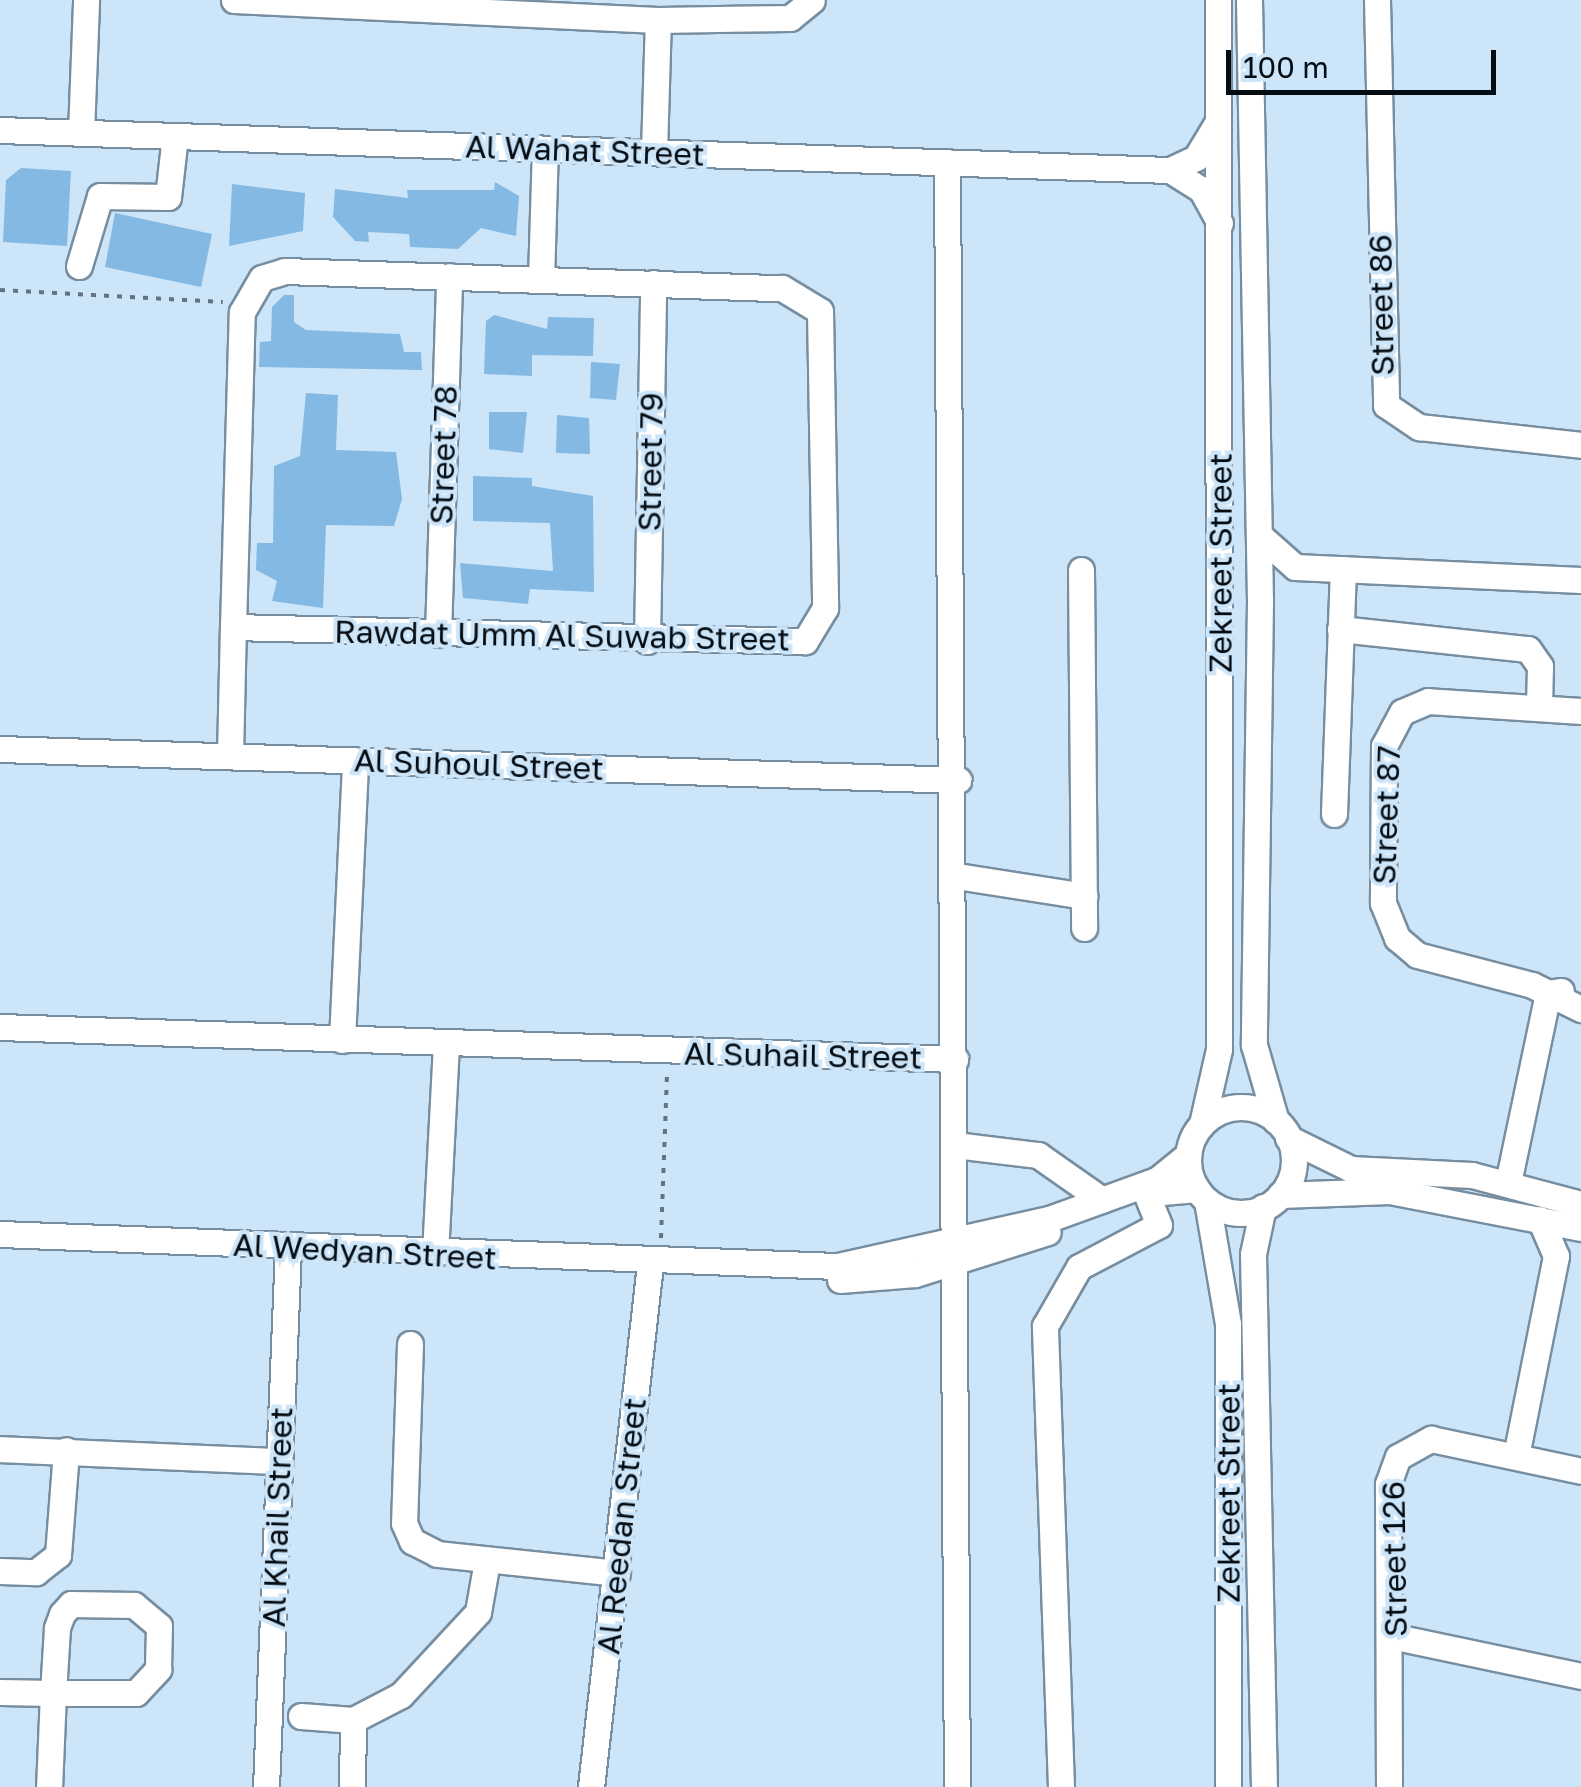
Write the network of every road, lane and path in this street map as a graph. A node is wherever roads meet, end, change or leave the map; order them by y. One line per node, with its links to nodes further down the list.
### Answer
1 (86, 0): 10 (street)
2 (234, 0): 7 (street)
3 (812, 0): 7 (street)
4 (1218, 0): 8 (street, Zekreet Street)
5 (1377, 0): 23 (street, Street 86)
6 (1254, 5): 24 (street, Zekreet Street)
7 (649, 13): 13 (street)
8 (1218, 120): 15 (street); 16 (street, Zekreet Street)
9 (0, 130): 10 (street, Al Wahat Street)
10 (81, 132): 11 (street, Al Wahat Street)
11 (175, 136): 12 (street, Al Wahat Street); 17 (street)
12 (545, 148): 13 (street, Al Wahat Street); 19 (street)
13 (654, 152): 14 (street, Al Wahat Street)
14 (948, 162): 15 (street, Al Wahat Street); 39 (street)
15 (1170, 170): 16 (street)
16 (1220, 223): 52 (street, Zekreet Street)
17 (78, 266)
18 (449, 276): 19 (street, Rawdat Umm Al Suwab Street); 22 (street, Rawdat Umm Al Suwab Street); 32 (street, Street 78)
19 (541, 280): 20 (street, Rawdat Umm Al Suwab Street)
20 (653, 283): 33 (street, Street 79); 33 (street, Rawdat Umm Al Suwab Street)
21 (0, 290): 22 (path)
22 (243, 304): 30 (street)
23 (1581, 445)
24 (1259, 536): 25 (street); 29 (street, Zekreet Street)
25 (1295, 567): 26 (street); 29 (street)
26 (1343, 569): 28 (street); 31 (street)
27 (1081, 570): 42 (street)
28 (1581, 580)
29 (1260, 601): 53 (street, Zekreet Street)
30 (234, 627): 32 (street, Rawdat Umm Al Suwab Street); 37 (street)
31 (1340, 628): 34 (street); 40 (street)
32 (438, 634): 33 (street, Rawdat Umm Al Suwab Street)
33 (648, 640)
34 (1539, 708): 35 (street, Street 87); 44 (street, Street 87)
35 (1581, 711)
36 (0, 748): 37 (street, Al Suhoul Street)
37 (230, 756): 38 (street, Al Suhoul Street)
38 (355, 760): 39 (street, Al Suhoul Street); 48 (street)
39 (958, 780): 41 (street)
40 (1334, 814)
41 (957, 876): 42 (street); 51 (street)
42 (1084, 896): 43 (street)
43 (1084, 928)
44 (1548, 992): 45 (street, Street 87); 46 (street, Street 87); 57 (street)
45 (1581, 993)
46 (1581, 1009)
47 (0, 1027): 48 (street, Al Suhail Street)
48 (342, 1040): 49 (street, Al Suhail Street)
49 (446, 1044): 50 (street, Al Suhail Street); 68 (street)
50 (668, 1052): 51 (street, Al Suhail Street); 70 (path)
51 (955, 1059): 54 (street, Al Suhail Street)
52 (1202, 1124): 53 (street); 55 (street)
53 (1282, 1130): 56 (street); 61 (street)
54 (955, 1145): 60 (street); 67 (street, Al Suhail Street)
55 (1188, 1155): 59 (street); 60 (street, Al Wedyan Street)
56 (1390, 1183): 57 (street); 61 (street); 63 (street)
57 (1508, 1184): 62 (street)
58 (1147, 1195): 59 (street, Al Wedyan Street); 67 (street, Al Wedyan Street); 91 (street)
59 (1202, 1195): 61 (street); 92 (street, Zekreet Street)
60 (1102, 1200): 67 (street, Al Wedyan Street)
61 (1272, 1201): 93 (street, Zekreet Street)
62 (1581, 1204)
63 (1540, 1219): 64 (street); 69 (street)
64 (1581, 1229): 69 (street)
65 (0, 1234): 66 (street, Al Wedyan Street)
66 (288, 1248): 68 (street, Al Wedyan Street); 75 (street, Al Khail Street)
67 (954, 1252): 70 (street, Al Wedyan Street); 90 (street, Al Suhail Street)
68 (435, 1254): 70 (street, Al Wedyan Street)
69 (1556, 1256): 74 (street)
70 (655, 1264): 79 (street, Al Reedan Street)
71 (410, 1344): 77 (street)
72 (0, 1449): 73 (street)
73 (66, 1450): 75 (street); 78 (street)
74 (1516, 1456): 76 (street, Street 126); 80 (street, Street 126)
75 (280, 1460): 87 (street, Al Khail Street)
76 (1581, 1471)
77 (487, 1561): 79 (street); 85 (street)
78 (0, 1570)
79 (617, 1573): 89 (street, Al Reedan Street)
80 (1396, 1637): 81 (street); 94 (street, Street 126)
81 (1581, 1676)
82 (0, 1692): 83 (street)
83 (53, 1694): 83 (street); 86 (street)
84 (301, 1716): 85 (street)
85 (353, 1720): 88 (street)
86 (49, 1787)
87 (266, 1787)
88 (352, 1787)
89 (591, 1787)
90 (957, 1787)
91 (1062, 1787)
92 (1228, 1787)
93 (1264, 1787)
94 (1390, 1787)

